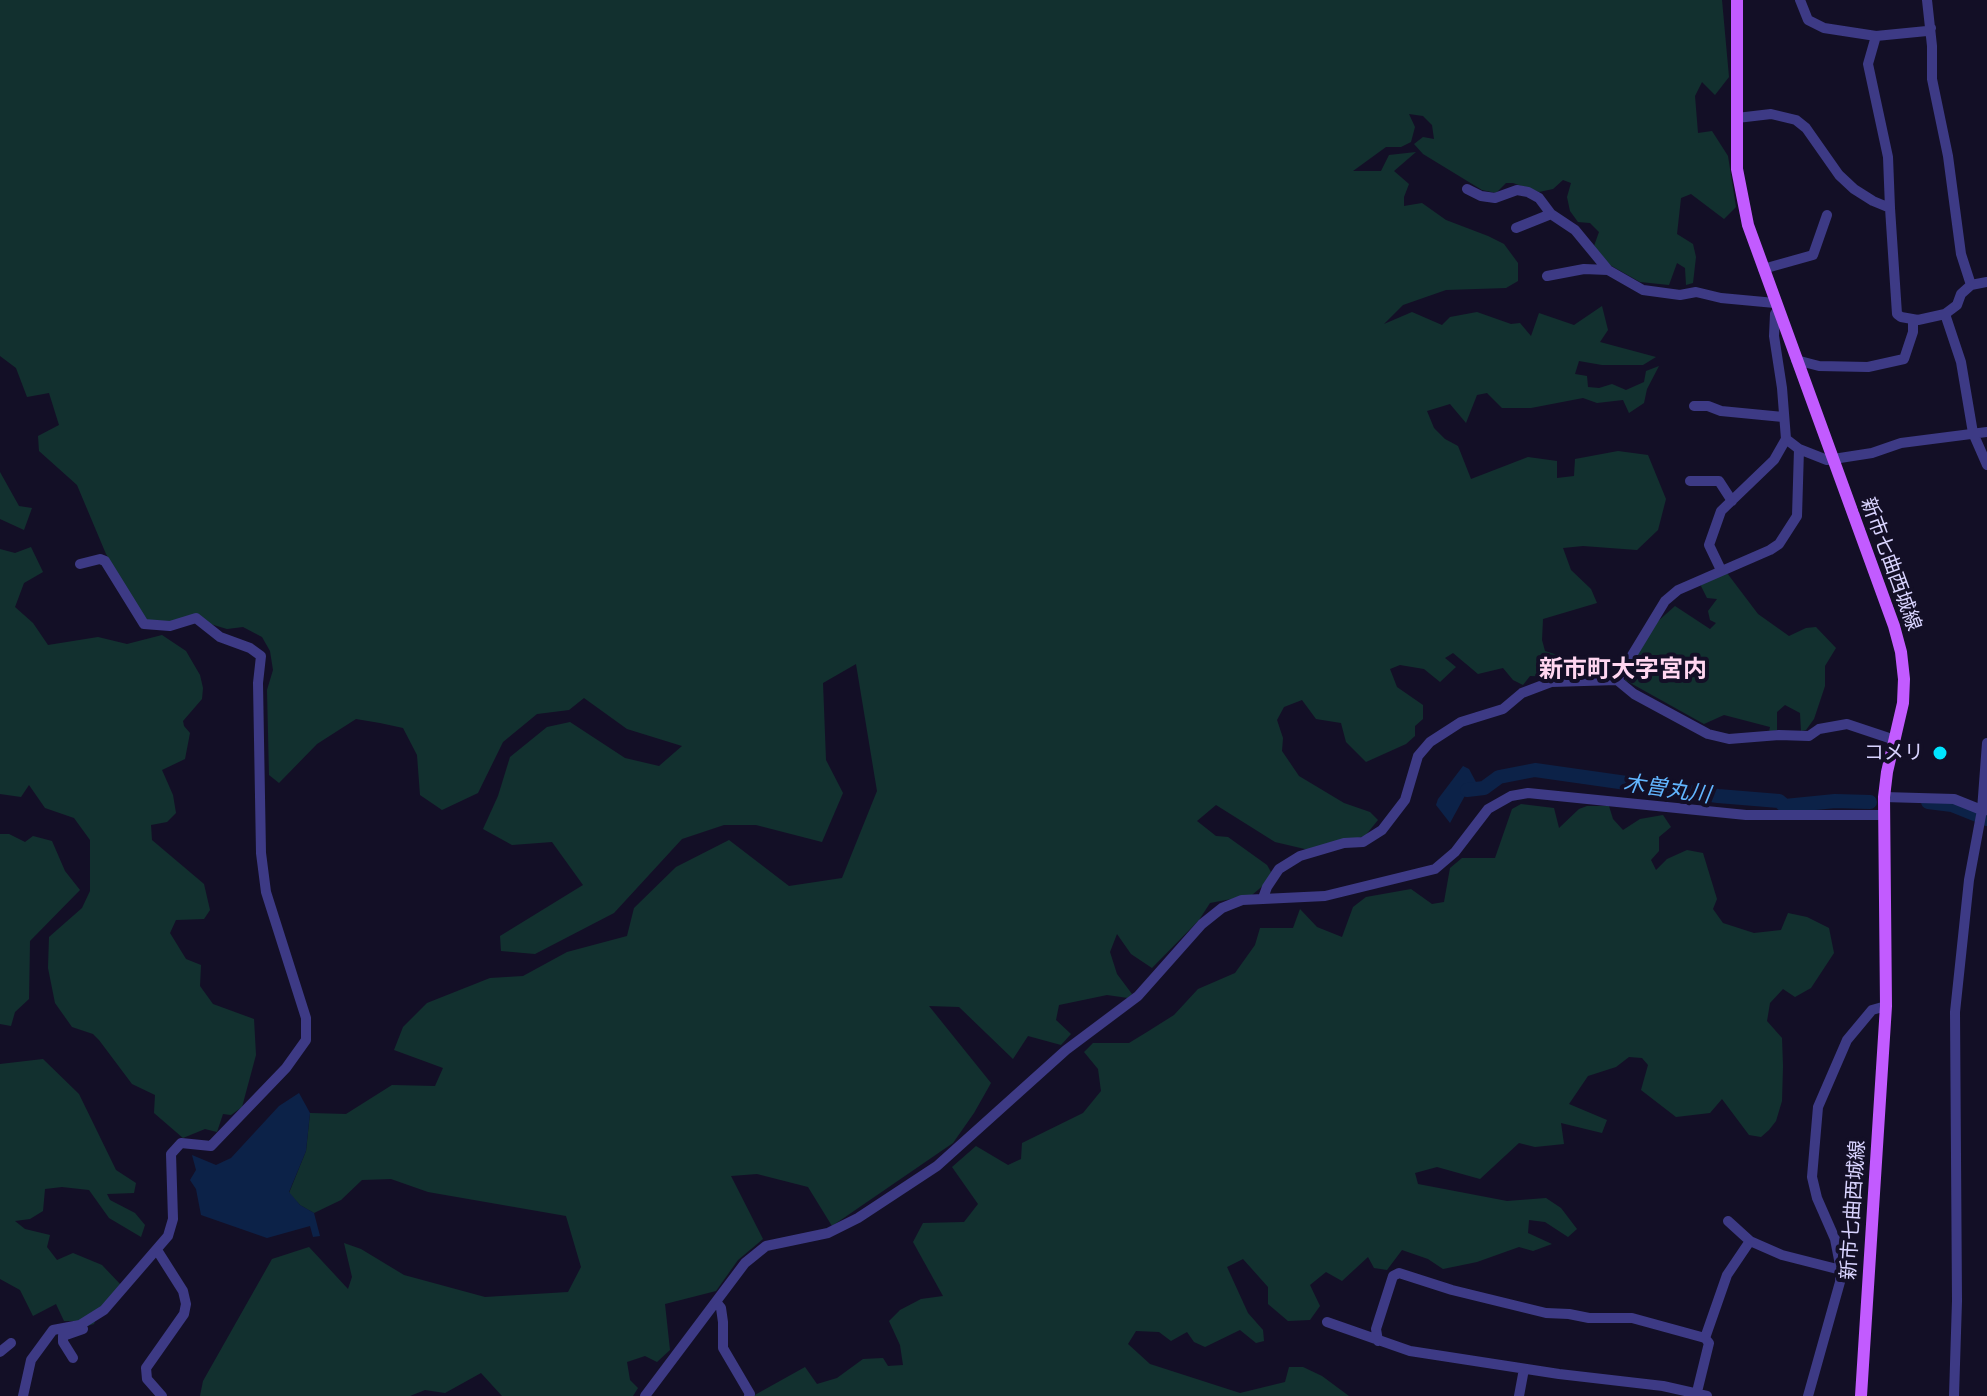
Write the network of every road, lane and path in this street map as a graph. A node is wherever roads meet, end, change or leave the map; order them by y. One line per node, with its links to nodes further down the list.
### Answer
1 (1737, 0): 6 (main road, 新市七曲西城線)
2 (1800, 0): 5 (street)
3 (1927, 0): 4 (street)
4 (1931, 28): 5 (street); 16 (street)
5 (1876, 36): 8 (street)
6 (1737, 118): 8 (street); 12 (main road, 新市七曲西城線)
7 (1467, 189): 9 (street)
8 (1890, 208): 19 (street)
9 (1551, 214): 11 (street); 13 (street)
10 (1827, 215): 12 (street)
11 (1516, 228)
12 (1763, 269): 17 (main road, 新市七曲西城線)
13 (1608, 270): 14 (street); 17 (street)
14 (1547, 276)
15 (1987, 282): 16 (street)
16 (1971, 285): 18 (street)
17 (1776, 306): 20 (main road, 新市七曲西城線); 22 (street)
18 (1945, 314): 19 (street); 24 (street)
19 (1913, 320): 20 (street)
20 (1796, 360): 27 (main road, 新市七曲西城線)
21 (1694, 406): 22 (street)
22 (1783, 417): 25 (street)
23 (1987, 432): 24 (street)
24 (1973, 433): 27 (street); 28 (street)
25 (1786, 439): 26 (street); 30 (street)
26 (1799, 449): 27 (street); 32 (street)
27 (1831, 458): 34 (main road, 新市七曲西城線)
28 (1987, 465)
29 (1690, 481): 30 (street)
30 (1732, 501): 32 (street)
31 (80, 564): 43 (street)
32 (1721, 570): 33 (street)
33 (1617, 680): 34 (street); 39 (street)
34 (1895, 740): 36 (main road, 新市七曲西城線)
35 (1987, 743): 37 (street)
36 (1884, 797): 37 (street); 38 (main road, 新市七曲西城線)
37 (1982, 813): 62 (street)
38 (1884, 815): 39 (street); 40 (main road, 新市七曲西城線)
39 (1263, 898): 45 (street)
40 (1886, 1006): 44 (street); 61 (main road, 新市七曲西城線)
41 (1728, 1221): 42 (street)
42 (1750, 1241): 44 (street); 48 (street)
43 (157, 1250): 46 (street); 56 (street)
44 (1841, 1270): 60 (street)
45 (716, 1302): 57 (street); 58 (street)
46 (104, 1310): 52 (street); 55 (street)
47 (1327, 1322): 49 (street)
48 (1705, 1338): 49 (street); 54 (street)
49 (1378, 1341): 53 (street)
50 (11, 1343): 51 (street)
51 (0, 1352)
52 (73, 1358)
53 (1524, 1369): 54 (street); 59 (street)
54 (1701, 1395)
55 (23, 1396)
56 (162, 1396)
57 (645, 1396)
58 (749, 1396)
59 (1519, 1396)
60 (1808, 1396)
61 (1861, 1396)
62 (1954, 1396)

